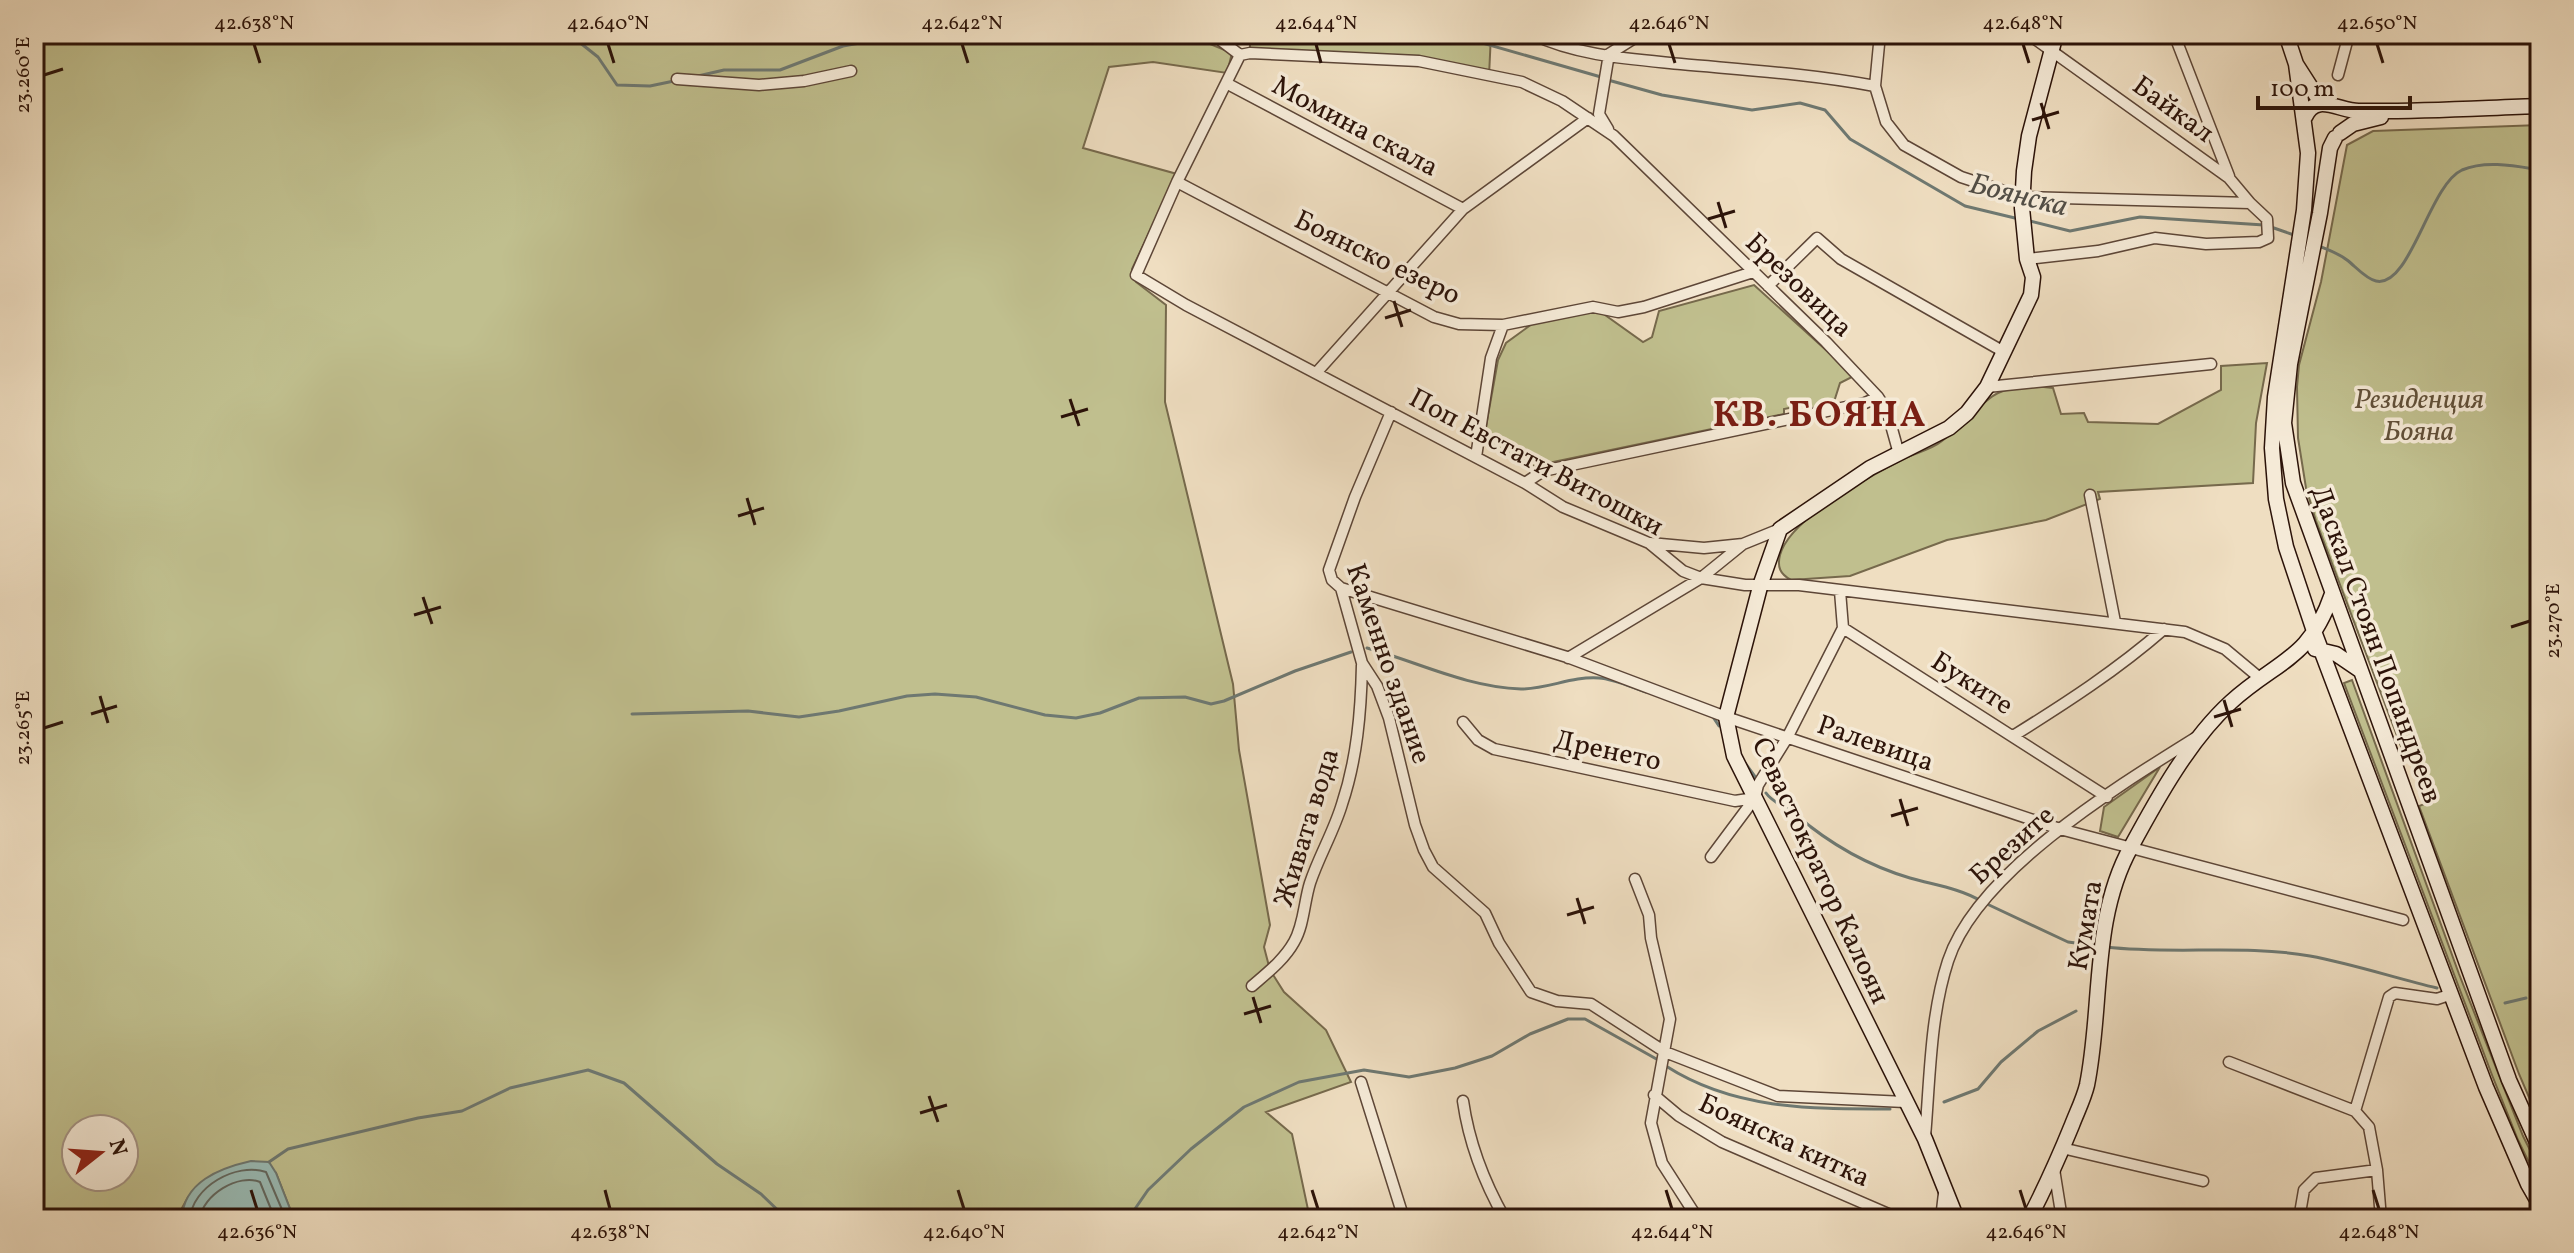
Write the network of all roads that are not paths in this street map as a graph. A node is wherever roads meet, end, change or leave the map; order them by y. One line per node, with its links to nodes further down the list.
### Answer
1 (1205, 34): 12 (street)
2 (1532, 34): 11 (street)
3 (1641, 34): 11 (street)
4 (1880, 34): 18 (street)
5 (2028, 34): 10 (street, Байкал)
6 (2056, 34): 10 (main road)
7 (2174, 34): 27 (street)
8 (2286, 34): 13 (main road)
9 (2349, 34): 15 (street)
10 (2051, 50): 27 (street, Байкал); 29 (main road)
11 (1609, 54): 18 (street); 26 (street)
12 (1240, 55): 17 (street); 23 (street, Брезовица)
13 (2296, 64): 19 (main road); 22 (main road)
14 (851, 71): 16 (street)
15 (2338, 75)
16 (677, 79)
17 (1226, 83): 28 (street); 31 (street, Момина скала)
18 (1875, 86): 29 (street)
19 (2328, 105): 21 (main road); 22 (main road); 25 (main road)
20 (2540, 106): 21 (main road)
21 (2405, 112): 25 (main road)
22 (2305, 117): 24 (main road)
23 (1588, 118): 26 (street, Брезовица); 31 (street)
24 (2307, 133): 25 (main road); 34 (main road, Даскал Стоян Попандреев)
25 (2338, 135): 34 (main road, Даскал Стоян Попандреев)
26 (1614, 136): 33 (street, Брезовица)
27 (2229, 178): 30 (street, Байкал)
28 (1177, 182): 36 (street, Боянско езеро); 40 (street, Поп Евстати Витошки)
29 (2022, 203): 30 (street); 32 (main road)
30 (2250, 203): 32 (street, Байкал)
31 (1463, 209): 36 (street)
32 (2026, 252): 38 (main road)
33 (1753, 272): 35 (street, Брезовица); 37 (street, Боянско езеро)
34 (2300, 278): 55 (main road, Даскал Стоян Попандреев); 59 (main road, Даскал Стоян Попандреев)
35 (1768, 286): 38 (street); 42 (street, Брезовица)
36 (1390, 292): 37 (street, Боянско езеро); 40 (street)
37 (1503, 325): 45 (street)
38 (2004, 352): 41 (main road)
39 (2211, 364): 41 (street)
40 (1317, 372): 43 (street, Поп Евстати Витошки)
41 (1987, 387): 44 (main road)
42 (1878, 397): 44 (street, Брезовица); 46 (street)
43 (1391, 412): 45 (street, Поп Евстати Витошки); 53 (street, Каменно здание)
44 (1899, 454): 48 (main road)
45 (1476, 457): 46 (street, Поп Евстати Витошки)
46 (1525, 483): 49 (street, Поп Евстати Витошки)
47 (2090, 495): 56 (street)
48 (1780, 529): 50 (street); 52 (main road, Севастократор Калоян)
49 (1649, 543): 50 (street); 51 (street, Поп Евстати Витошки)
50 (1743, 544): 51 (street)
51 (1701, 578): 52 (street, Поп Евстати Витошки); 62 (street)
52 (1761, 583): 54 (street, Поп Евстати Витошки); 66 (main road, Севастократор Калоян)
53 (1341, 588): 62 (street, Ралевица); 63 (street, Каменно здание)
54 (1840, 591): 56 (street, Поп Евстати Витошки); 57 (street)
55 (2332, 594): 59 (main road, Кумата); 64 (main road, Даскал Стоян Попандреев)
56 (2115, 622): 58 (street, Поп Евстати Витошки)
57 (1843, 628): 68 (street, Буките); 70 (street)
58 (2164, 629): 65 (street, Поп Евстати Витошки); 68 (street)
59 (2315, 634): 60 (main road, Даскал Стоян Попандреев); 61 (main road, Кумата)
60 (2321, 649): 61 (main road); 64 (main road); 79 (main road, Даскал Стоян Попандреев)
61 (2302, 650): 65 (main road, Кумата)
62 (1568, 658): 66 (street, Ралевица)
63 (1362, 663): 78 (street, Живата вода); 80 (street, Каменно здание)
64 (2361, 671): 89 (main road, Даскал Стоян Попандреев)
65 (2261, 679): 69 (main road, Кумата)
66 (1726, 717): 70 (street, Ралевица); 72 (main road, Севастократор Калоян)
67 (1463, 722): 72 (street, Дренето)
68 (2013, 736): 71 (street, Буките)
69 (2199, 736): 71 (street, Брезите); 74 (main road, Кумата)
70 (1787, 738): 72 (street); 73 (street, Ралевица)
71 (2107, 797): 73 (street, Брезите)
72 (1755, 798): 75 (street); 85 (main road, Севастократор Калоян)
73 (2060, 829): 74 (street, Ралевица); 87 (street, Брезите)
74 (2130, 847): 77 (street, Ралевица); 88 (main road, Кумата)
75 (1711, 857)
76 (1635, 879): 80 (street)
77 (2403, 920)
78 (1252, 986)
79 (2452, 994): 86 (street); 94 (main road, Даскал Стоян Попандреев)
80 (1665, 1052): 83 (street); 85 (street)
81 (2229, 1062): 86 (street)
82 (1361, 1082): 95 (street)
83 (1654, 1095): 97 (street); 98 (street, Боянска китка)
84 (1463, 1101): 96 (street)
85 (1905, 1102): 87 (main road, Севастократор Калоян)
86 (2355, 1111): 91 (street)
87 (1925, 1139): 92 (main road, Севастократор Калоян)
88 (2062, 1148): 90 (main road, Кумата); 93 (street)
89 (2540, 1149)
90 (2054, 1169): 101 (main road, Кумата); 102 (street)
91 (2374, 1170): 103 (street); 104 (street)
92 (1944, 1181): 99 (street); 100 (main road, Севастократор Калоян)
93 (2203, 1181)
94 (2540, 1205)
95 (1404, 1219)
96 (1505, 1219)
97 (1698, 1219)
98 (1900, 1219)
99 (1941, 1219)
100 (1957, 1219)
101 (2029, 1219)
102 (2062, 1219)
103 (2299, 1219)
104 (2381, 1219)

